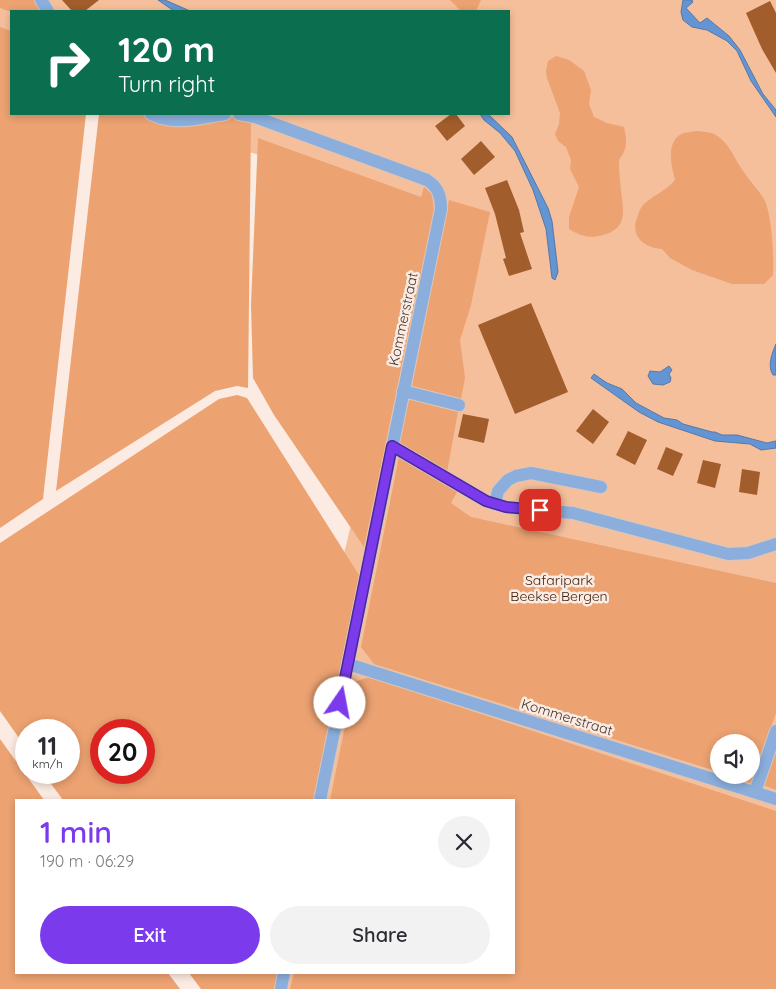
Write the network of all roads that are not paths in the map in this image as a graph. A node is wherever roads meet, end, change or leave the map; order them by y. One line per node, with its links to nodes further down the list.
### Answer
1 (154, 115): 2 (lane)
2 (218, 115)
3 (244, 115): 4 (lane, Kommerstraat)
4 (403, 391): 5 (lane); 6 (lane, Kommerstraat)
5 (459, 405)
6 (392, 446): 8 (lane); 10 (lane, Kommerstraat)
7 (601, 487): 8 (lane)
8 (495, 504): 9 (lane)
9 (776, 544)
10 (348, 664): 12 (lane, Kommerstraat); 13 (lane, Kommerstraat)
11 (776, 731): 12 (lane)
12 (755, 792): 14 (lane, Kommerstraat)
13 (320, 799)
14 (776, 799)
15 (284, 974): 16 (lane)
16 (281, 989)

